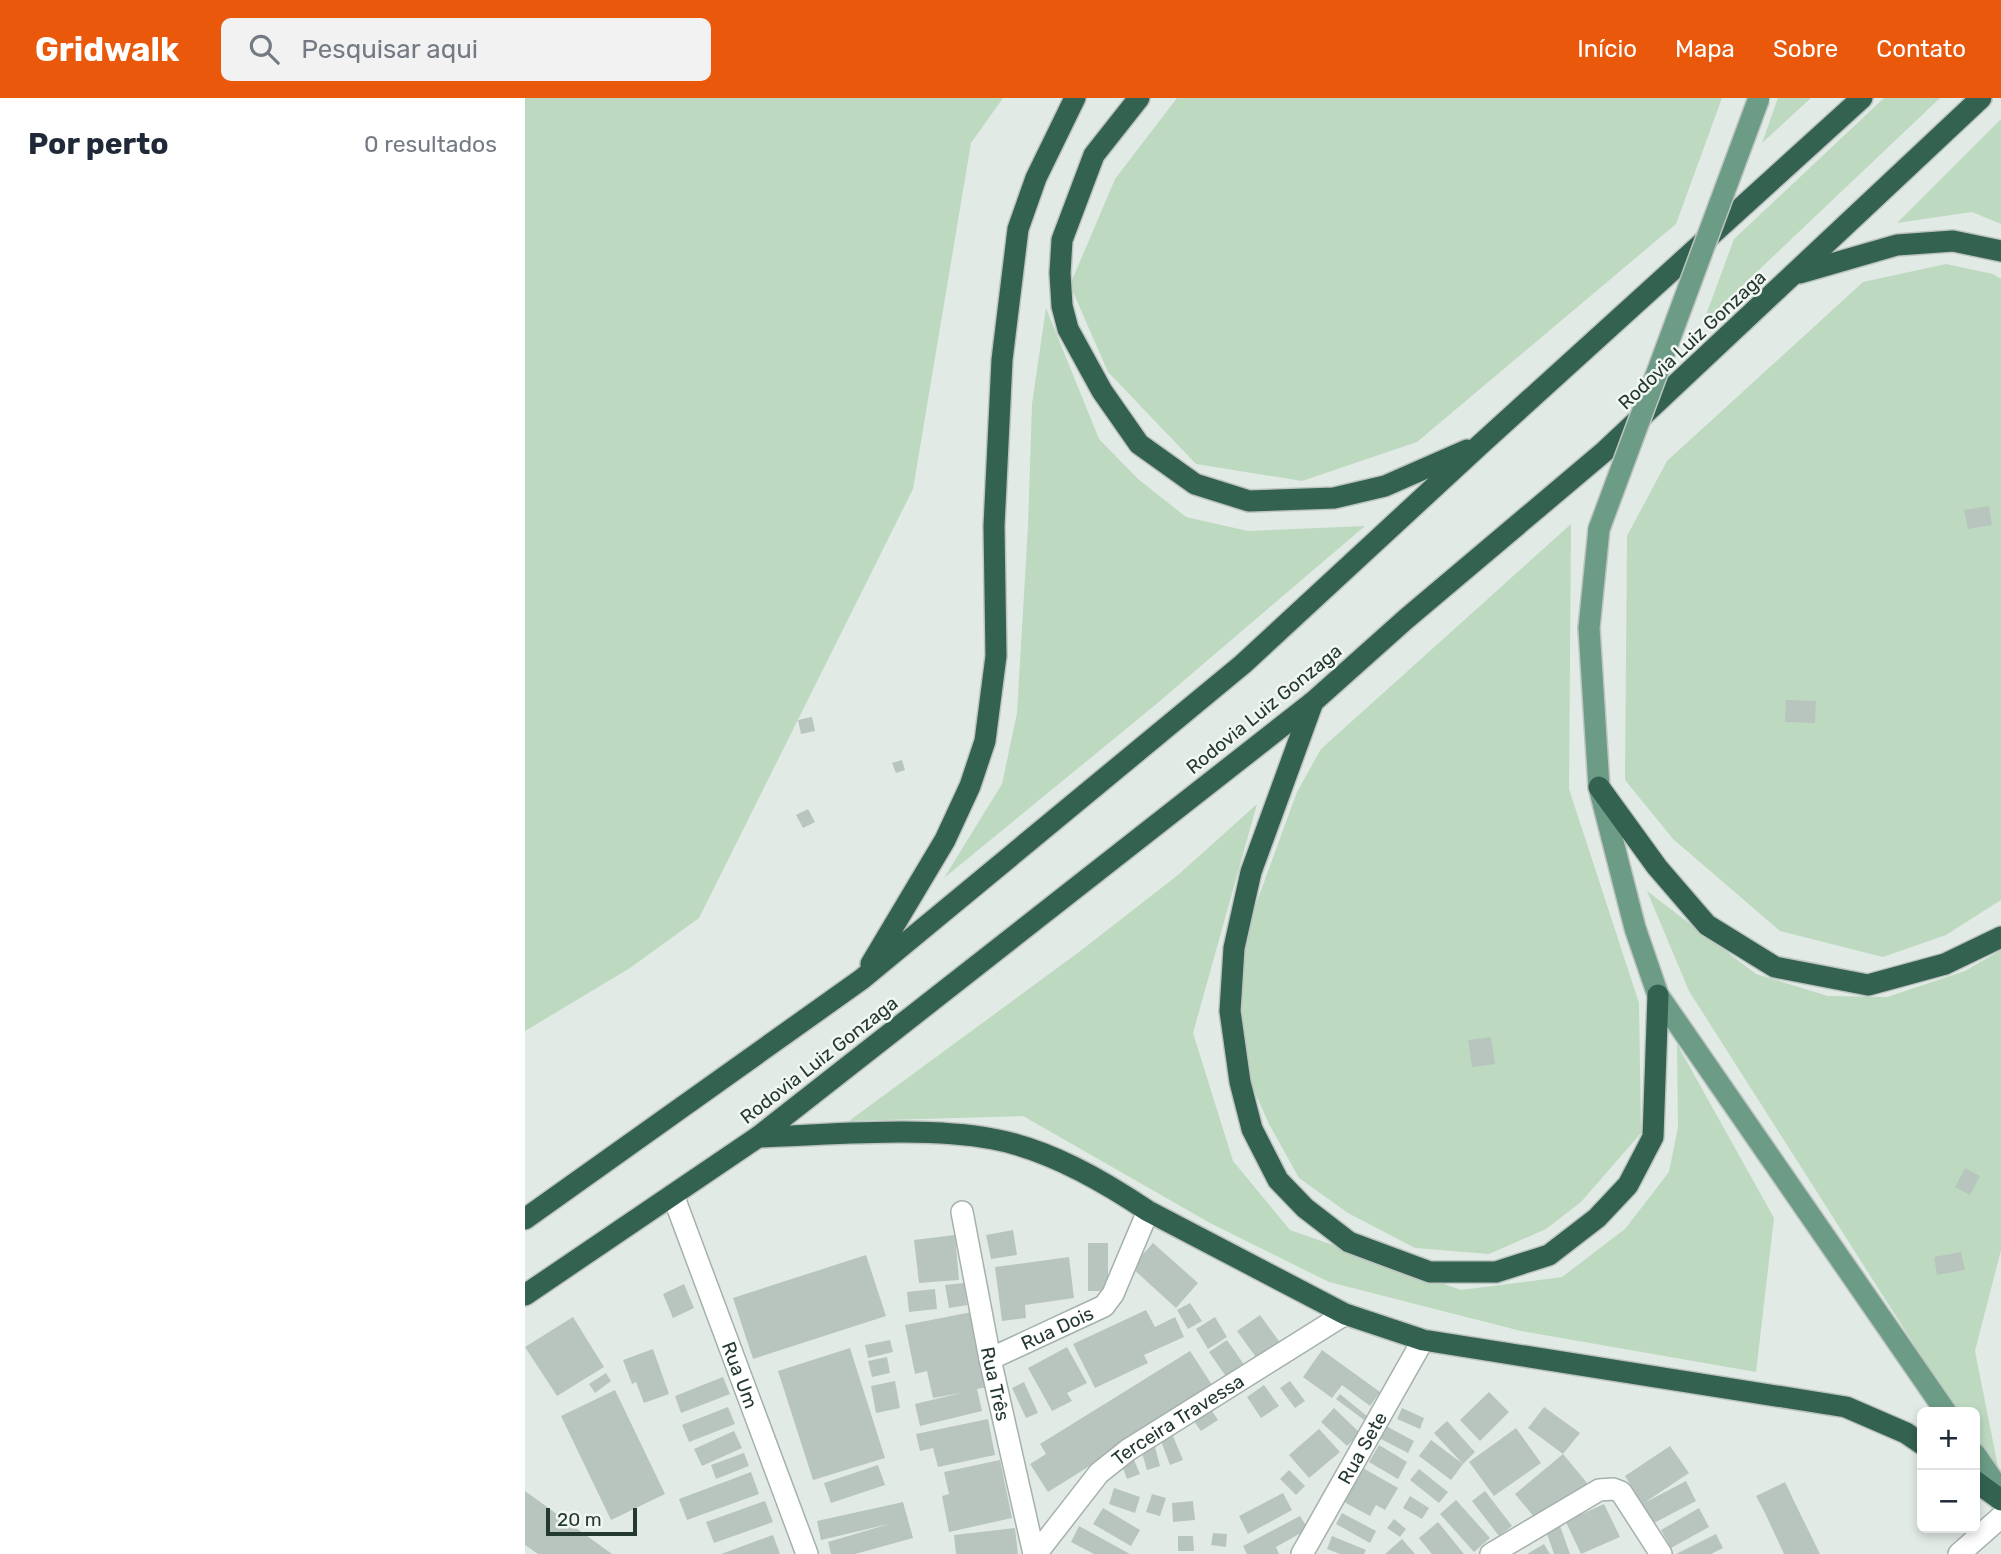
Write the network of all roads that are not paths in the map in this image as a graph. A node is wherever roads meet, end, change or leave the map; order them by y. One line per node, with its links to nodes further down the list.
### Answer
1 (1075, 98): 12 (highway)
2 (1139, 98): 8 (highway)
3 (1759, 98): 10 (main road, bridge)
4 (1862, 98): 8 (highway, Rodovia Luiz Gonzaga)
5 (1982, 98): 7 (highway, Rodovia Luiz Gonzaga)
6 (2001, 251): 7 (highway)
7 (1795, 275): 9 (highway, Rodovia Luiz Gonzaga)
8 (1482, 443): 12 (highway, Rodovia Luiz Gonzaga)
9 (1313, 702): 13 (highway); 14 (highway, Rodovia Luiz Gonzaga)
10 (1599, 787): 11 (highway); 13 (main road)
11 (2001, 937)
12 (862, 979): 18 (highway, Rodovia Luiz Gonzaga)
13 (1658, 995): 23 (main road)
14 (758, 1137): 15 (highway, Rodovia Luiz Gonzaga); 16 (highway)
15 (673, 1195): 19 (highway, Rodovia Luiz Gonzaga); 30 (street, Rua Um)
16 (1148, 1210): 20 (highway); 22 (street, Rua Dois)
17 (962, 1213): 22 (street, Rua Três)
18 (525, 1219)
19 (525, 1295)
20 (1345, 1314): 21 (highway); 31 (street, Terceira Travessa)
21 (1423, 1340): 24 (highway); 32 (street, Rua Sete)
22 (990, 1359): 31 (street, Rua Três)
23 (1943, 1407)
24 (1917, 1441)
25 (1980, 1461): 27 (main road)
26 (1980, 1485): 28 (highway)
27 (2001, 1492)
28 (2001, 1500)
29 (2001, 1517): 35 (street)
30 (807, 1554)
31 (1035, 1554)
32 (1302, 1554)
33 (1491, 1554): 34 (street)
34 (1661, 1554)
35 (1959, 1554)

